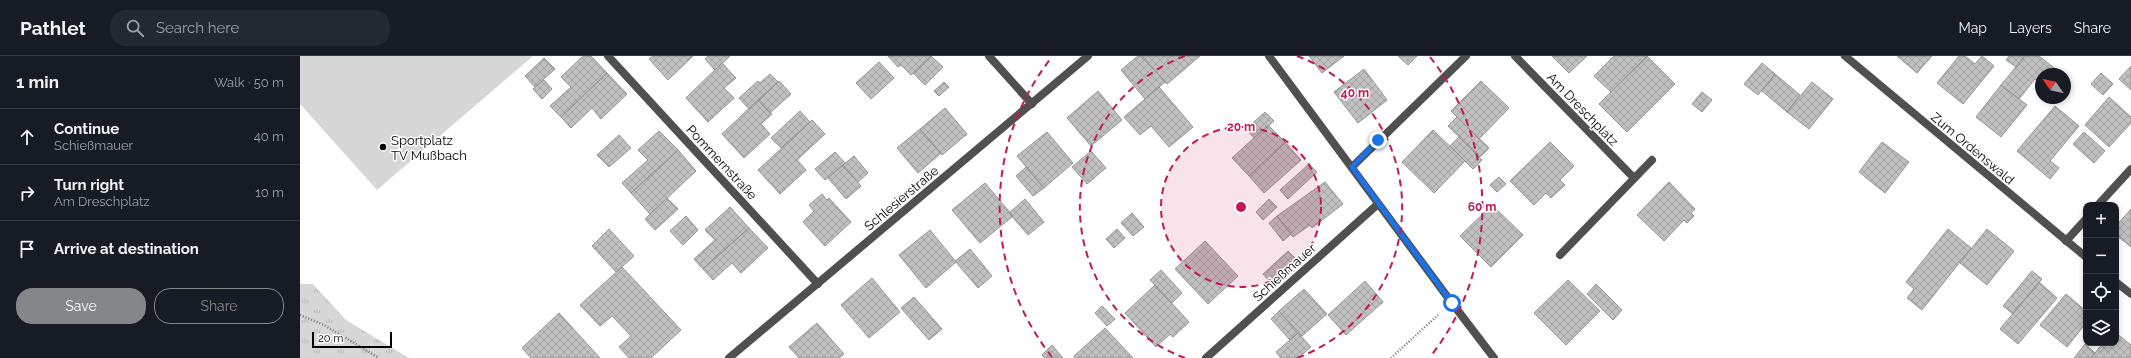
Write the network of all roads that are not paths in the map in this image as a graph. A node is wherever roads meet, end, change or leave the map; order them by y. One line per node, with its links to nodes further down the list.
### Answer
1 (608, 56): 19 (street, Pommernstraße)
2 (989, 56): 8 (street)
3 (1088, 56): 8 (street, Schlesierstraße)
4 (1269, 56): 10 (street)
5 (1466, 56): 10 (street)
6 (1515, 56): 12 (street, Am Dreschplatz)
7 (1845, 56): 16 (street, Zum Ordenswald)
8 (1032, 104): 19 (street, Schlesierstraße)
9 (1652, 160): 12 (street)
10 (1352, 167): 14 (street)
11 (2131, 169): 13 (street)
12 (1634, 178): 17 (street)
13 (2101, 202)
14 (1378, 204): 23 (street, Schießmauer); 24 (street)
15 (2083, 222): 16 (street)
16 (2066, 241): 18 (street, Zum Ordenswald)
17 (1560, 255)
18 (2083, 255)
19 (818, 284): 22 (street, Schlesierstraße)
20 (2119, 284): 21 (street)
21 (2131, 294)
22 (729, 358)
23 (1206, 358)
24 (1494, 358)

